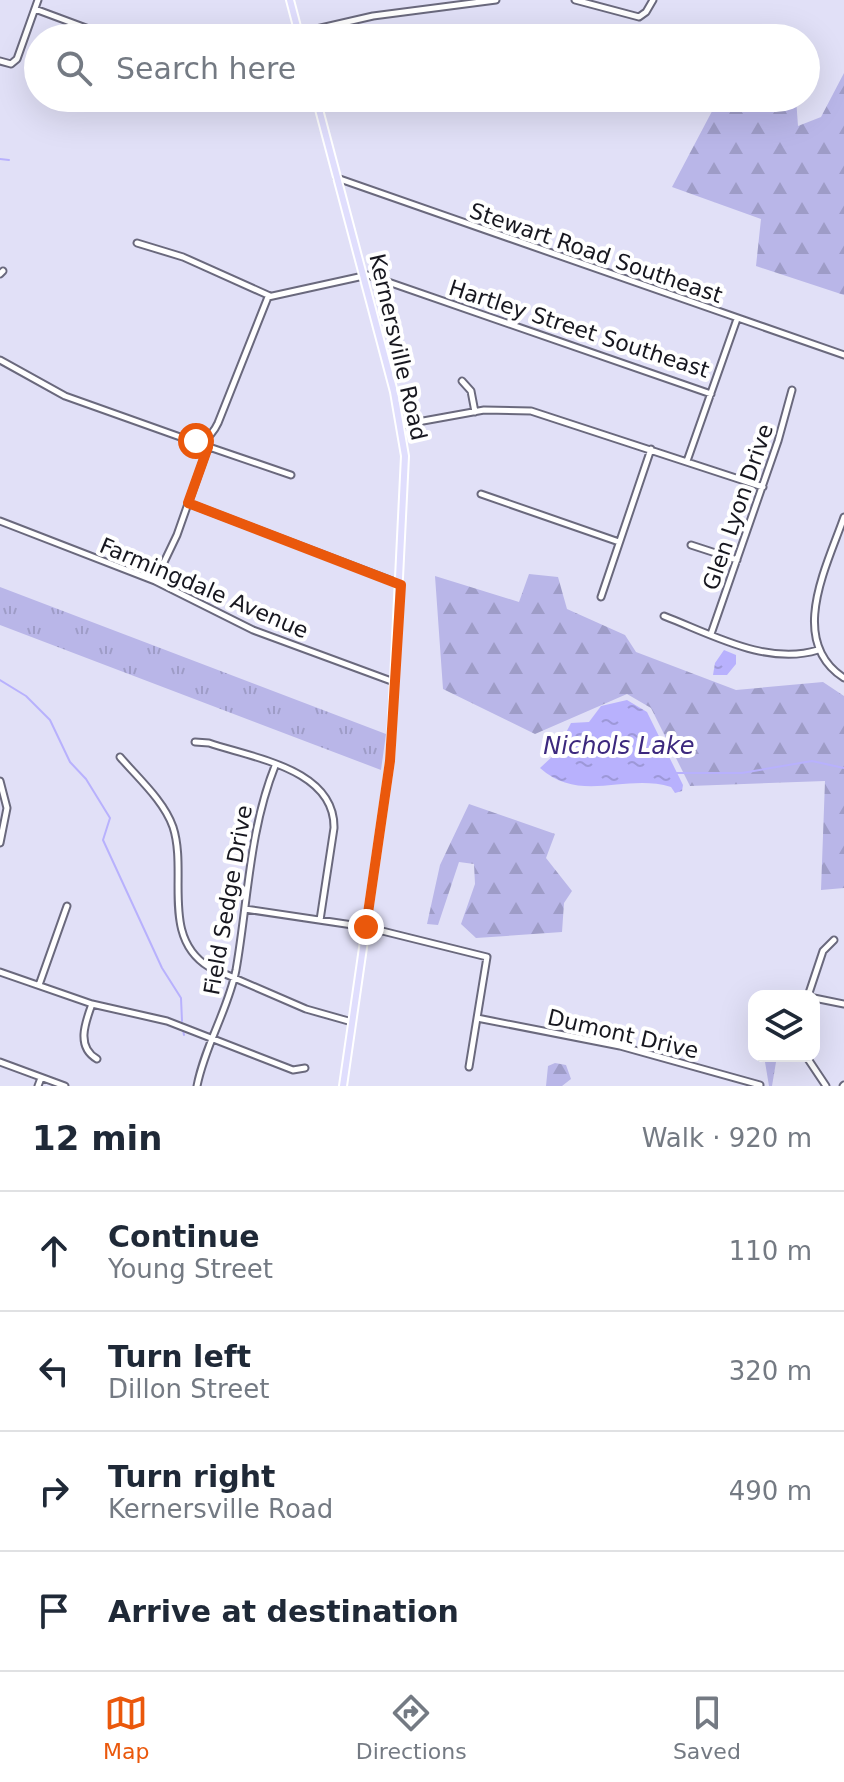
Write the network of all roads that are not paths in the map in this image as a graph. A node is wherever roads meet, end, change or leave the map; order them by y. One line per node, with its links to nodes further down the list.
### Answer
1 (38, 0): 6 (street)
2 (290, 0): 9 (main road)
3 (496, 0): 10 (street)
4 (575, 0): 5 (street)
5 (653, 0)
6 (35, 9): 7 (street); 8 (street)
7 (29, 24)
8 (75, 24)
9 (297, 24)
10 (342, 24)
11 (24, 38): 12 (street)
12 (0, 61)
13 (320, 112): 14 (main road, Kernersville Road)
14 (337, 178): 16 (main road, Kernersville Road); 18 (street, Stewart Road Southeast)
15 (137, 243): 17 (street)
16 (364, 276): 17 (street); 23 (street, Hartley Street Southeast); 25 (main road, Kernersville Road)
17 (270, 296): 26 (street)
18 (737, 319): 19 (street, Stewart Road Southeast); 23 (street, Hartley Street Southeast)
19 (844, 355)
20 (0, 360): 26 (street)
21 (462, 381): 24 (street)
22 (792, 390): 31 (street, Glen Lyon Drive)
23 (711, 394): 29 (street)
24 (475, 412): 25 (street); 28 (street)
25 (401, 425): 41 (main road, Kernersville Road)
26 (207, 438): 27 (street)
27 (208, 447): 30 (street); 33 (street)
28 (651, 449): 29 (street); 37 (street)
29 (687, 461): 31 (street)
30 (291, 475)
31 (763, 487): 39 (street, Glen Lyon Drive)
32 (481, 494): 37 (street)
33 (188, 503): 40 (street); 41 (street)
34 (844, 517): 36 (street)
35 (0, 521): 40 (street, Farmingdale Avenue)
36 (842, 529): 45 (street)
37 (619, 542): 42 (street)
38 (691, 545): 39 (street)
39 (737, 560): 44 (street, Glen Lyon Drive)
40 (155, 581): 47 (street, Farmingdale Avenue)
41 (401, 585): 47 (main road, Kernersville Road)
42 (601, 597)
43 (664, 616): 44 (street)
44 (711, 634): 45 (street)
45 (818, 650): 46 (street)
46 (844, 678)
47 (395, 682): 56 (main road, Kernersville Road)
48 (195, 742): 50 (street)
49 (120, 757): 59 (street)
50 (275, 766): 54 (street, Field Sedge Drive); 55 (street)
51 (0, 781): 52 (street)
52 (0, 843)
53 (67, 906): 60 (street)
54 (245, 909): 55 (street); 59 (street, Field Sedge Drive)
55 (320, 920): 56 (street)
56 (366, 927): 65 (street); 66 (main road, Kernersville Road)
57 (834, 940): 61 (street)
58 (0, 972): 60 (street)
59 (234, 978): 66 (street); 67 (street, Field Sedge Drive)
60 (39, 985): 63 (street)
61 (810, 990)
62 (820, 999): 64 (street)
63 (92, 1004): 67 (street); 68 (street)
64 (844, 1004)
65 (477, 1018): 71 (street); 74 (street, Dumont Drive)
66 (352, 1022): 78 (main road, Kernersville Road)
67 (211, 1038): 72 (street); 77 (street, Field Sedge Drive)
68 (97, 1059)
69 (0, 1062): 73 (street)
70 (810, 1062): 79 (street)
71 (469, 1067)
72 (305, 1068)
73 (41, 1078): 75 (street); 76 (street)
74 (760, 1085)
75 (38, 1086)
76 (65, 1086)
77 (197, 1086)
78 (343, 1086)
79 (826, 1086)

